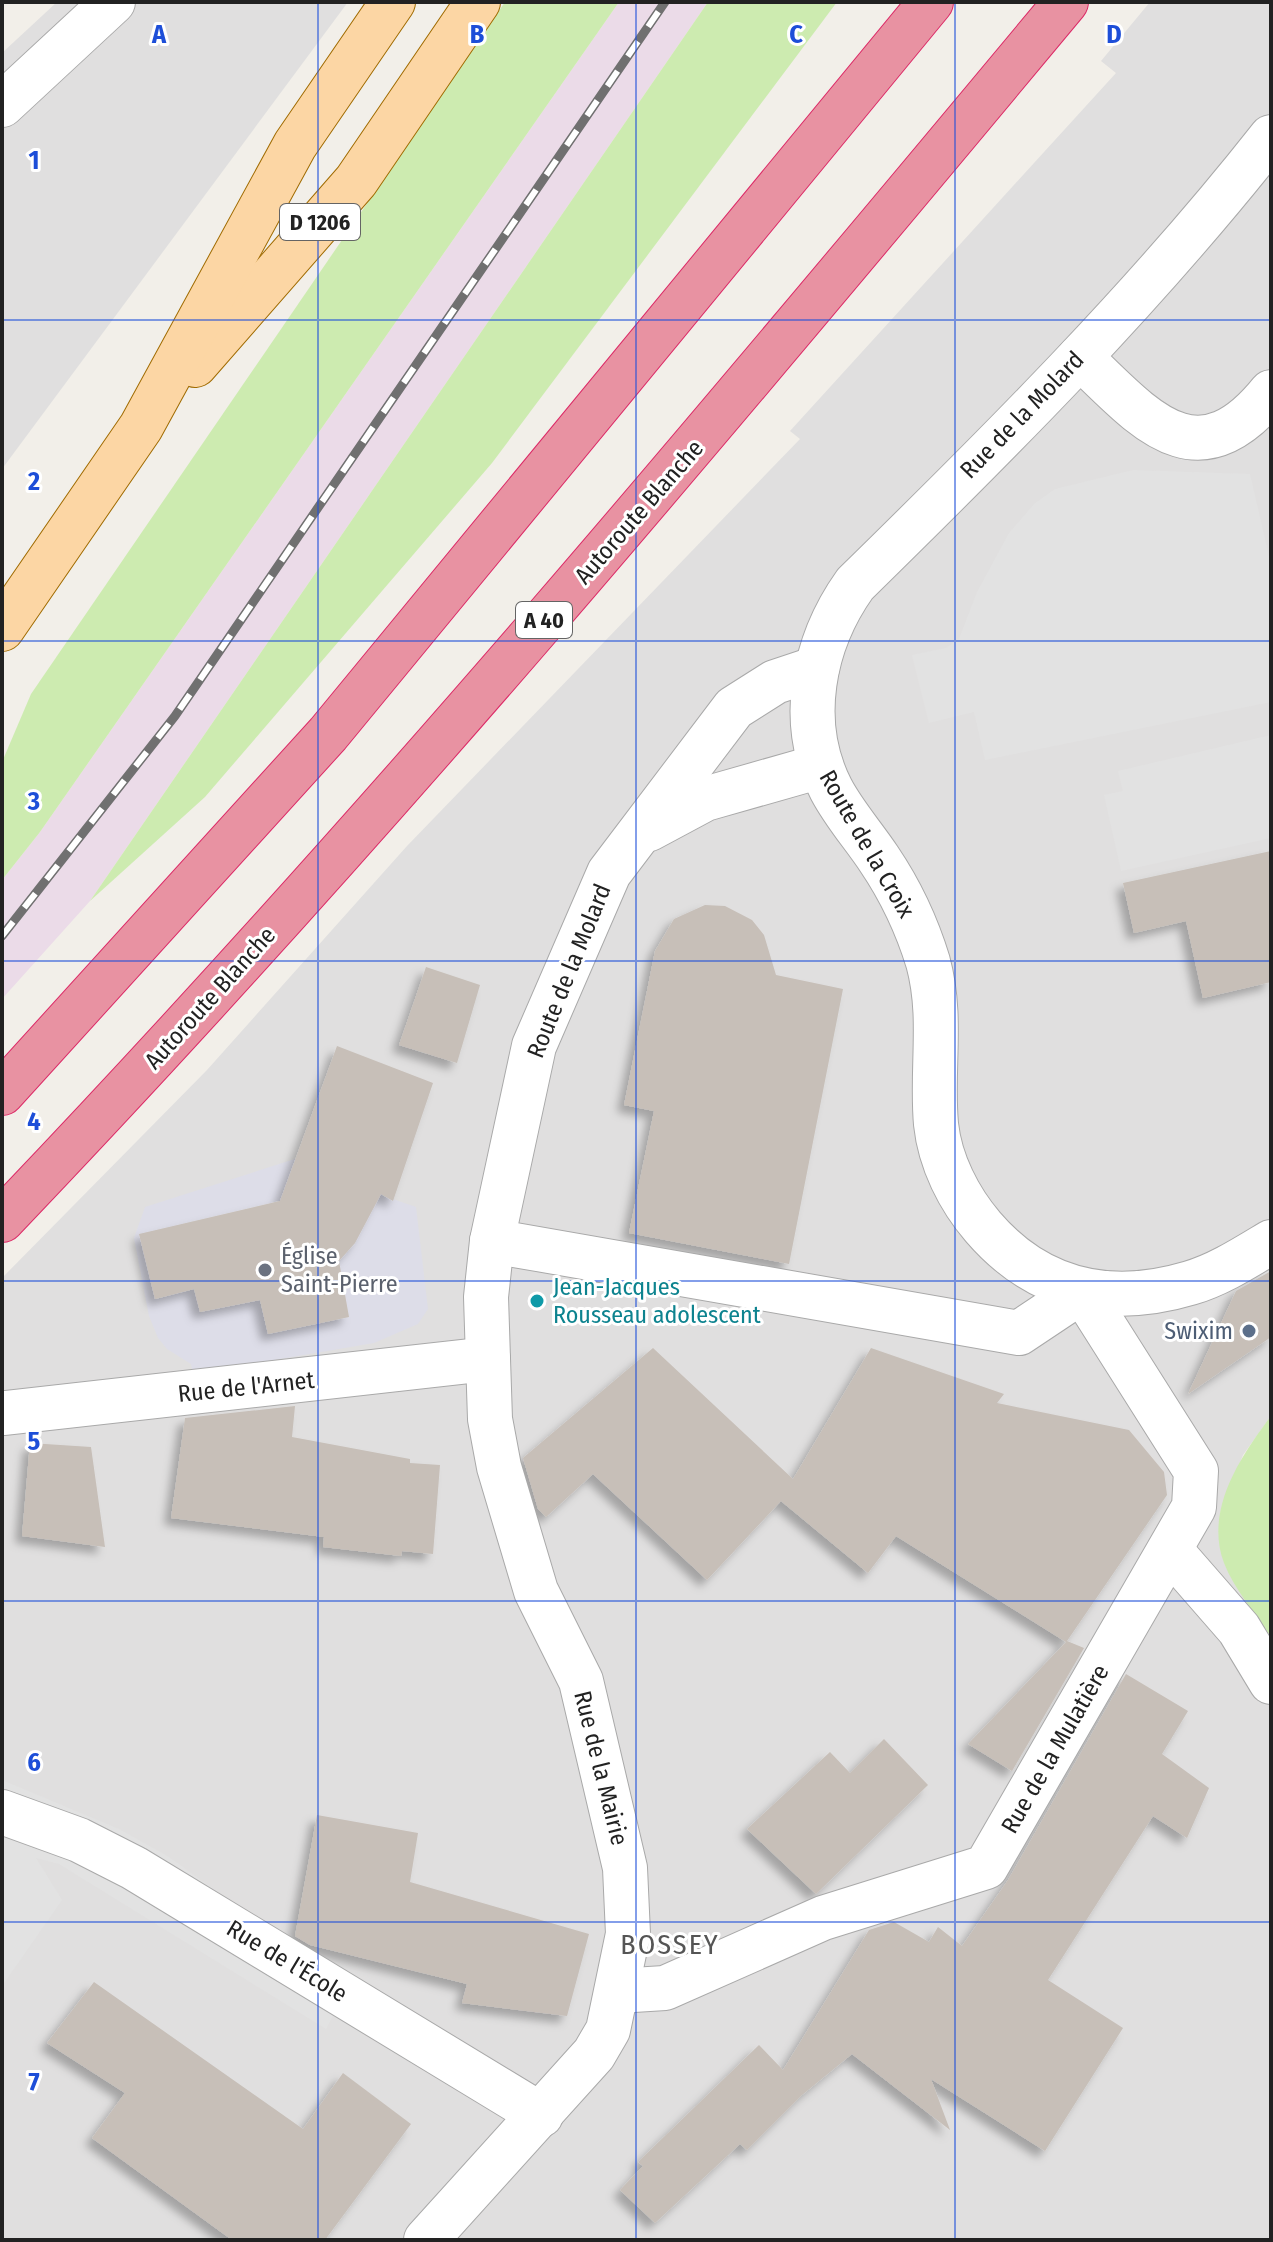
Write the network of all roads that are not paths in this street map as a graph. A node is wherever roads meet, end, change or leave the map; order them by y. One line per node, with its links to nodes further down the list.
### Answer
1 (113, 2): 6 (street)
2 (393, 2): 10 (main road, D 1206)
3 (478, 2): 10 (main road, D 1206)
4 (931, 2): 16 (highway)
5 (1066, 2): 17 (highway, Autoroute Blanche / A 40)
6 (2, 105)
7 (1271, 137): 8 (street, Rue de la Molard)
8 (1080, 357): 9 (street); 12 (street, Rue de la Molard)
9 (1268, 405)
10 (141, 427): 11 (main road, D 1206)
11 (2, 629)
12 (817, 668): 13 (street, Rue de la Molard); 15 (street, Route de la Molard)
13 (812, 711): 14 (street, Route de la Croix)
14 (821, 766): 15 (street, Route de la Molard); 20 (street, Route de la Croix)
15 (629, 846): 18 (street, Route de la Molard)
16 (2, 1093)
17 (2, 1220)
18 (492, 1241): 20 (street); 21 (street, Rue de la Mairie)
19 (1271, 1242): 20 (street, Route de la Croix)
20 (1082, 1291): 23 (street, Rue de la Mulatière)
21 (488, 1359): 22 (street, Rue de l'Arnet); 26 (street, Rue de la Mairie)
22 (5, 1413)
23 (1171, 1551): 24 (street); 26 (street, Rue de la Mulatière)
24 (1271, 1682)
25 (14, 1815): 27 (street, Rue de l'École)
26 (617, 1991): 27 (street, Rue de la Mairie)
27 (541, 2115): 28 (street, Rue de la Mairie)
28 (426, 2240)

